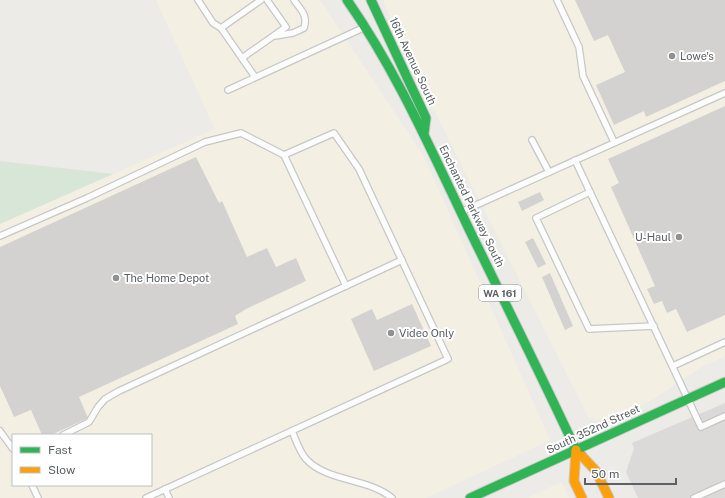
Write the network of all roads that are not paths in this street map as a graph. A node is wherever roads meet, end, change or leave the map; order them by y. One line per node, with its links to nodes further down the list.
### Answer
1 (198, 0): 8 (lane)
2 (261, 0): 8 (lane)
3 (267, 0): 10 (lane)
4 (294, 0): 10 (lane)
5 (347, 0): 9 (main road, Enchanted Parkway South / WA 161)
6 (371, 0): 15 (main road, 16th Avenue South)
7 (557, 0): 17 (lane)
8 (221, 28): 11 (lane)
9 (365, 28): 12 (lane); 15 (main road, Enchanted Parkway South / WA 161)
10 (273, 36): 11 (lane)
11 (242, 58): 12 (lane)
12 (255, 77): 13 (lane)
13 (228, 90)
14 (725, 93): 17 (lane)
15 (424, 134): 22 (main road, Enchanted Parkway South / WA 161)
16 (532, 140): 20 (lane)
17 (614, 142): 19 (lane)
18 (284, 155): 23 (lane); 24 (lane); 25 (lane)
19 (575, 160): 20 (lane); 21 (lane)
20 (548, 172): 22 (lane)
21 (590, 192): 26 (lane); 26 (lane)
22 (462, 212): 36 (main road, Enchanted Parkway South / WA 161)
23 (0, 236)
24 (402, 260): 25 (lane); 33 (lane)
25 (346, 286): 34 (lane)
26 (654, 326): 28 (lane)
27 (725, 342): 28 (lane)
28 (673, 366): 30 (lane)
29 (725, 382): 30 (main road, South 352nd Street)
30 (688, 398): 31 (lane); 36 (main road, South 352nd Street)
31 (725, 416)
32 (0, 431): 35 (lane)
33 (292, 431): 39 (lane); 43 (lane)
34 (65, 434)
35 (12, 448)
36 (576, 450): 44 (main road, South 352nd Street); 45 (main road, Enchanted Parkway South / WA 161); 46 (main road, Enchanted Parkway South / WA 161)
37 (725, 484): 47 (lane)
38 (32, 486): 40 (lane)
39 (165, 490): 41 (lane); 42 (lane)
40 (38, 498)
41 (146, 498)
42 (169, 498)
43 (392, 498)
44 (470, 498)
45 (582, 498)
46 (609, 498)
47 (694, 498)

